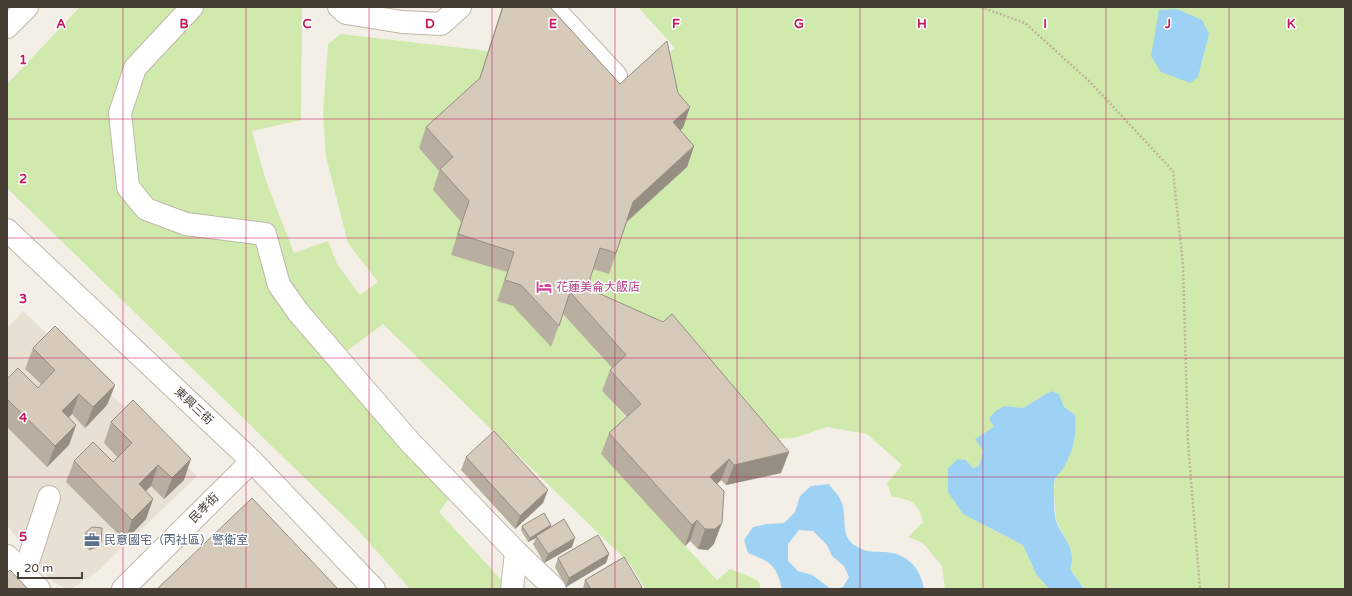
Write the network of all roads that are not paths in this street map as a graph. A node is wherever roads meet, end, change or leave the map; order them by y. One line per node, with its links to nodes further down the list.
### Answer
1 (27, 7): 6 (street)
2 (192, 7): 11 (street)
3 (340, 7): 4 (street)
4 (460, 7)
5 (552, 7): 7 (street)
6 (7, 27)
7 (616, 76)
8 (7, 230): 9 (street, 東興三街)
9 (252, 461): 14 (street, 民孝街); 15 (street, 東興三街)
10 (49, 497): 13 (street)
11 (516, 552): 16 (street); 17 (street)
12 (7, 556): 13 (street)
13 (31, 582)
14 (123, 589)
15 (374, 589)
16 (512, 589)
17 (555, 589)

